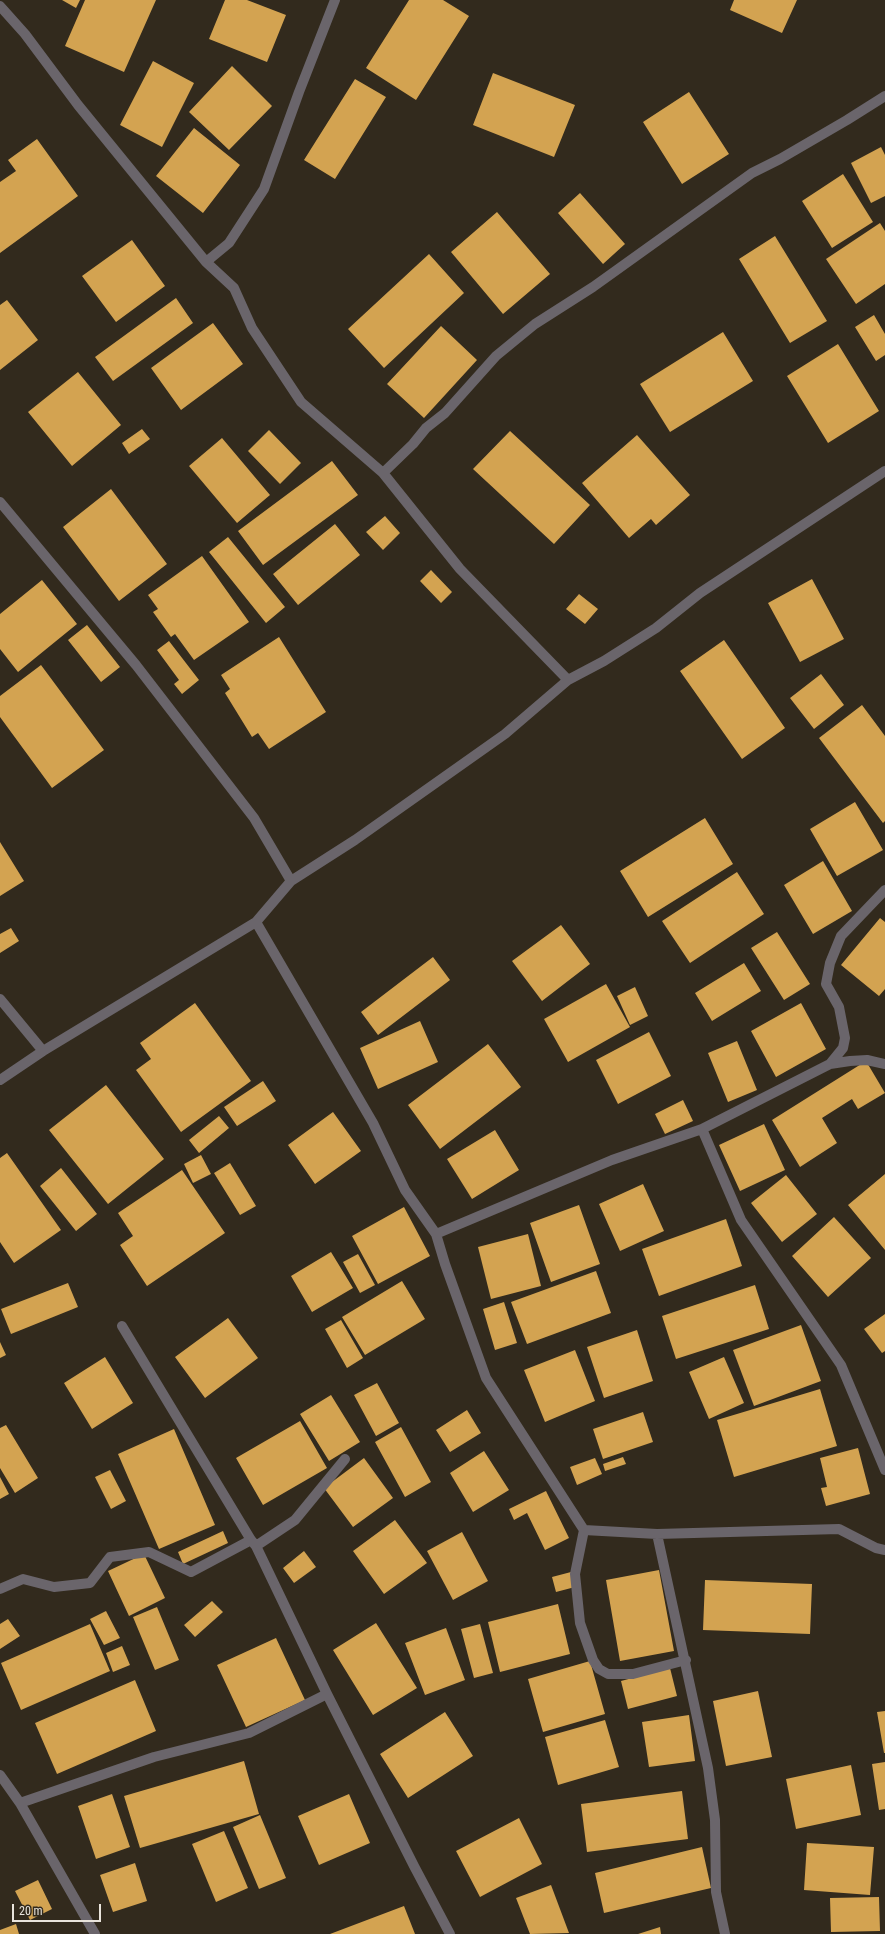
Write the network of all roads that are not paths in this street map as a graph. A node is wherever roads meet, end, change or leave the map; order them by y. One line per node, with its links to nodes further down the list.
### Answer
1 (335, 0): 4 (street)
2 (0, 6): 4 (street)
3 (885, 96): 6 (street)
4 (206, 262): 6 (street)
5 (885, 471): 8 (street)
6 (383, 473): 8 (street)
7 (0, 502): 9 (street)
8 (568, 680): 9 (street)
9 (291, 881): 11 (street)
10 (885, 890): 13 (street)
11 (256, 922): 14 (street); 20 (street)
12 (0, 999): 14 (street)
13 (843, 1048): 15 (street); 16 (street)
14 (43, 1051): 18 (street)
15 (850, 1061): 16 (street); 17 (street)
16 (830, 1064): 19 (street)
17 (885, 1064)
18 (0, 1080)
19 (702, 1129): 20 (street); 23 (street)
20 (436, 1234): 24 (street)
21 (122, 1326): 26 (street)
22 (345, 1459): 26 (street)
23 (885, 1470)
24 (584, 1530): 25 (street); 29 (street)
25 (657, 1534): 27 (street); 29 (street)
26 (254, 1543): 28 (street); 30 (street)
27 (885, 1550)
28 (0, 1589)
29 (686, 1660): 35 (street)
30 (327, 1694): 32 (street); 34 (street)
31 (0, 1775): 32 (street)
32 (20, 1803): 33 (street)
33 (95, 1934)
34 (450, 1934)
35 (725, 1934)

